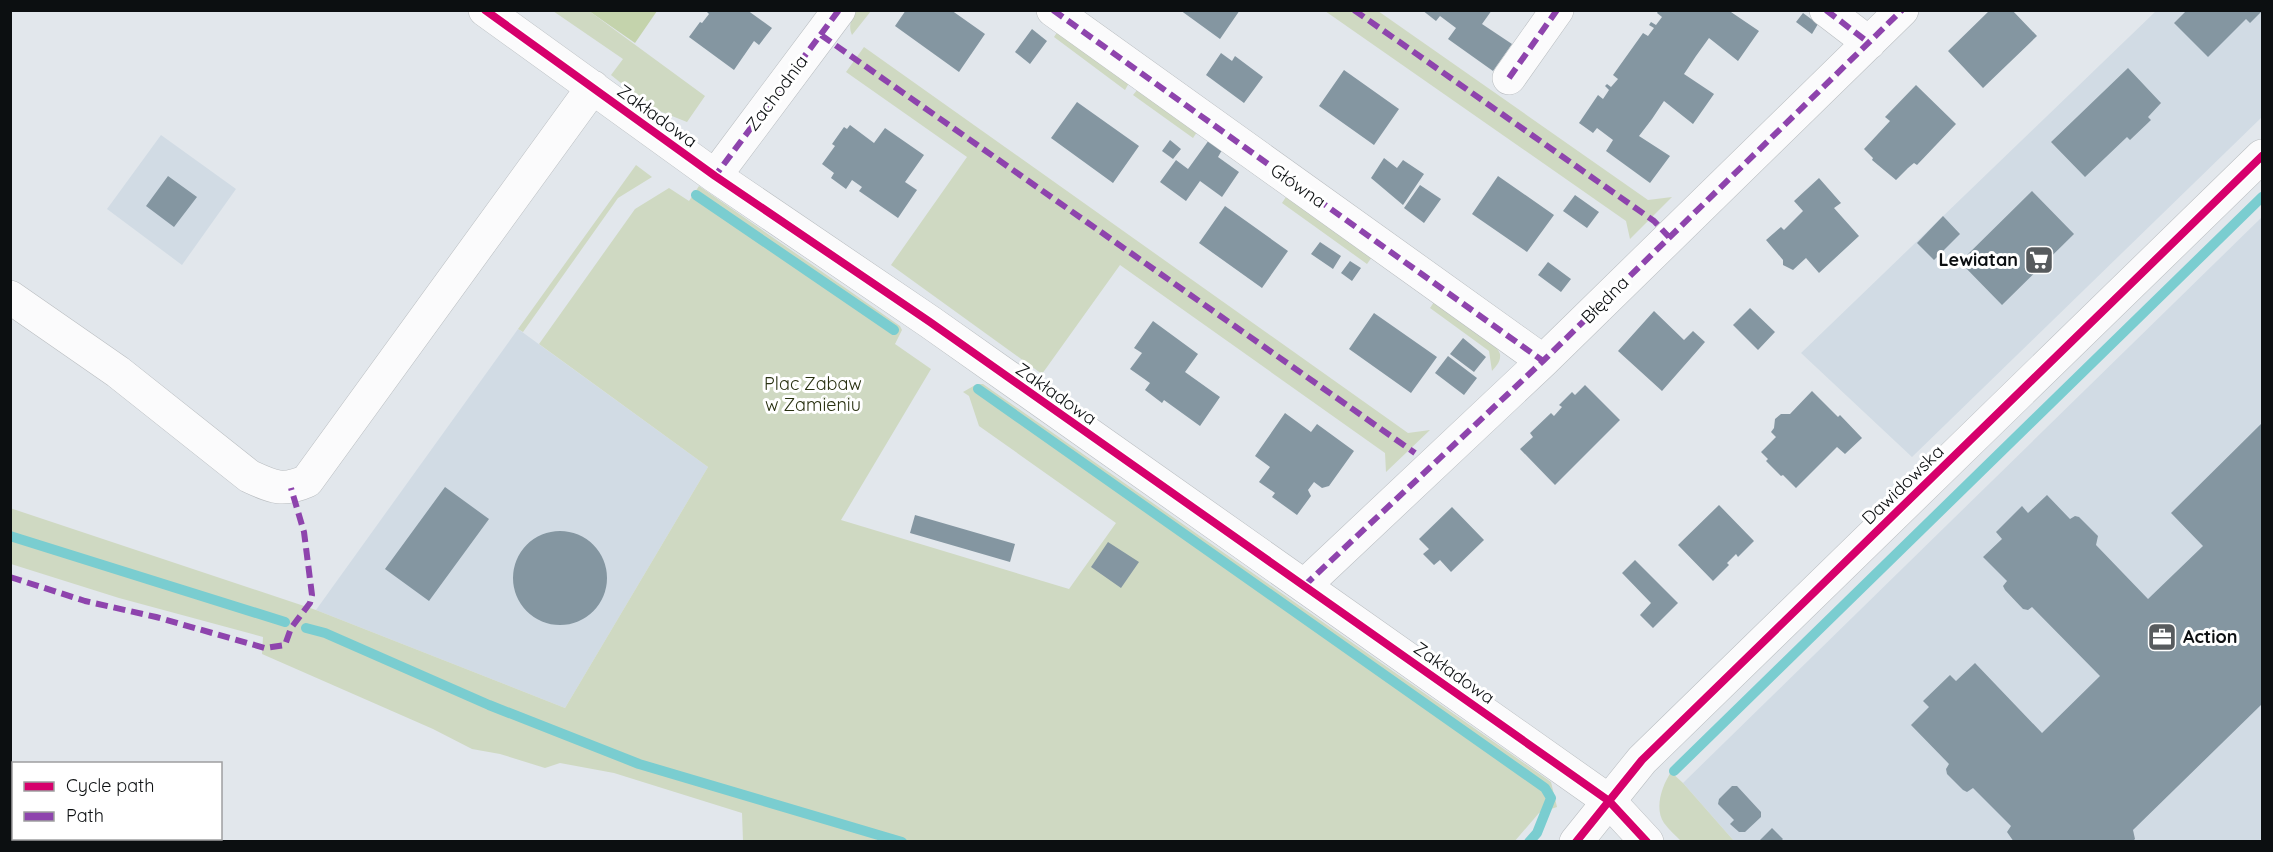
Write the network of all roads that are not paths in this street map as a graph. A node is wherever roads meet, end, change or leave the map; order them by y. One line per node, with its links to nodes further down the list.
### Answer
1 (485, 10): 9 (street, Zakładowa)
2 (839, 10): 11 (street, Zachodnia)
3 (1053, 10): 13 (street, Główna)
4 (1557, 10): 8 (street)
5 (1826, 10): 7 (street)
6 (1902, 10): 7 (street, Błędna)
7 (1869, 43): 13 (street, Błędna)
8 (1509, 78)
9 (593, 87): 11 (street, Zakładowa); 12 (street)
10 (2262, 156): 15 (street, Dawidowska)
11 (716, 176): 14 (street, Zakładowa)
12 (10, 297)
13 (1542, 361): 14 (street, Błędna)
14 (1304, 586): 15 (street, Zakładowa)
15 (1609, 801): 16 (street, Dawidowska); 17 (street)
16 (1576, 842)
17 (1647, 842)

